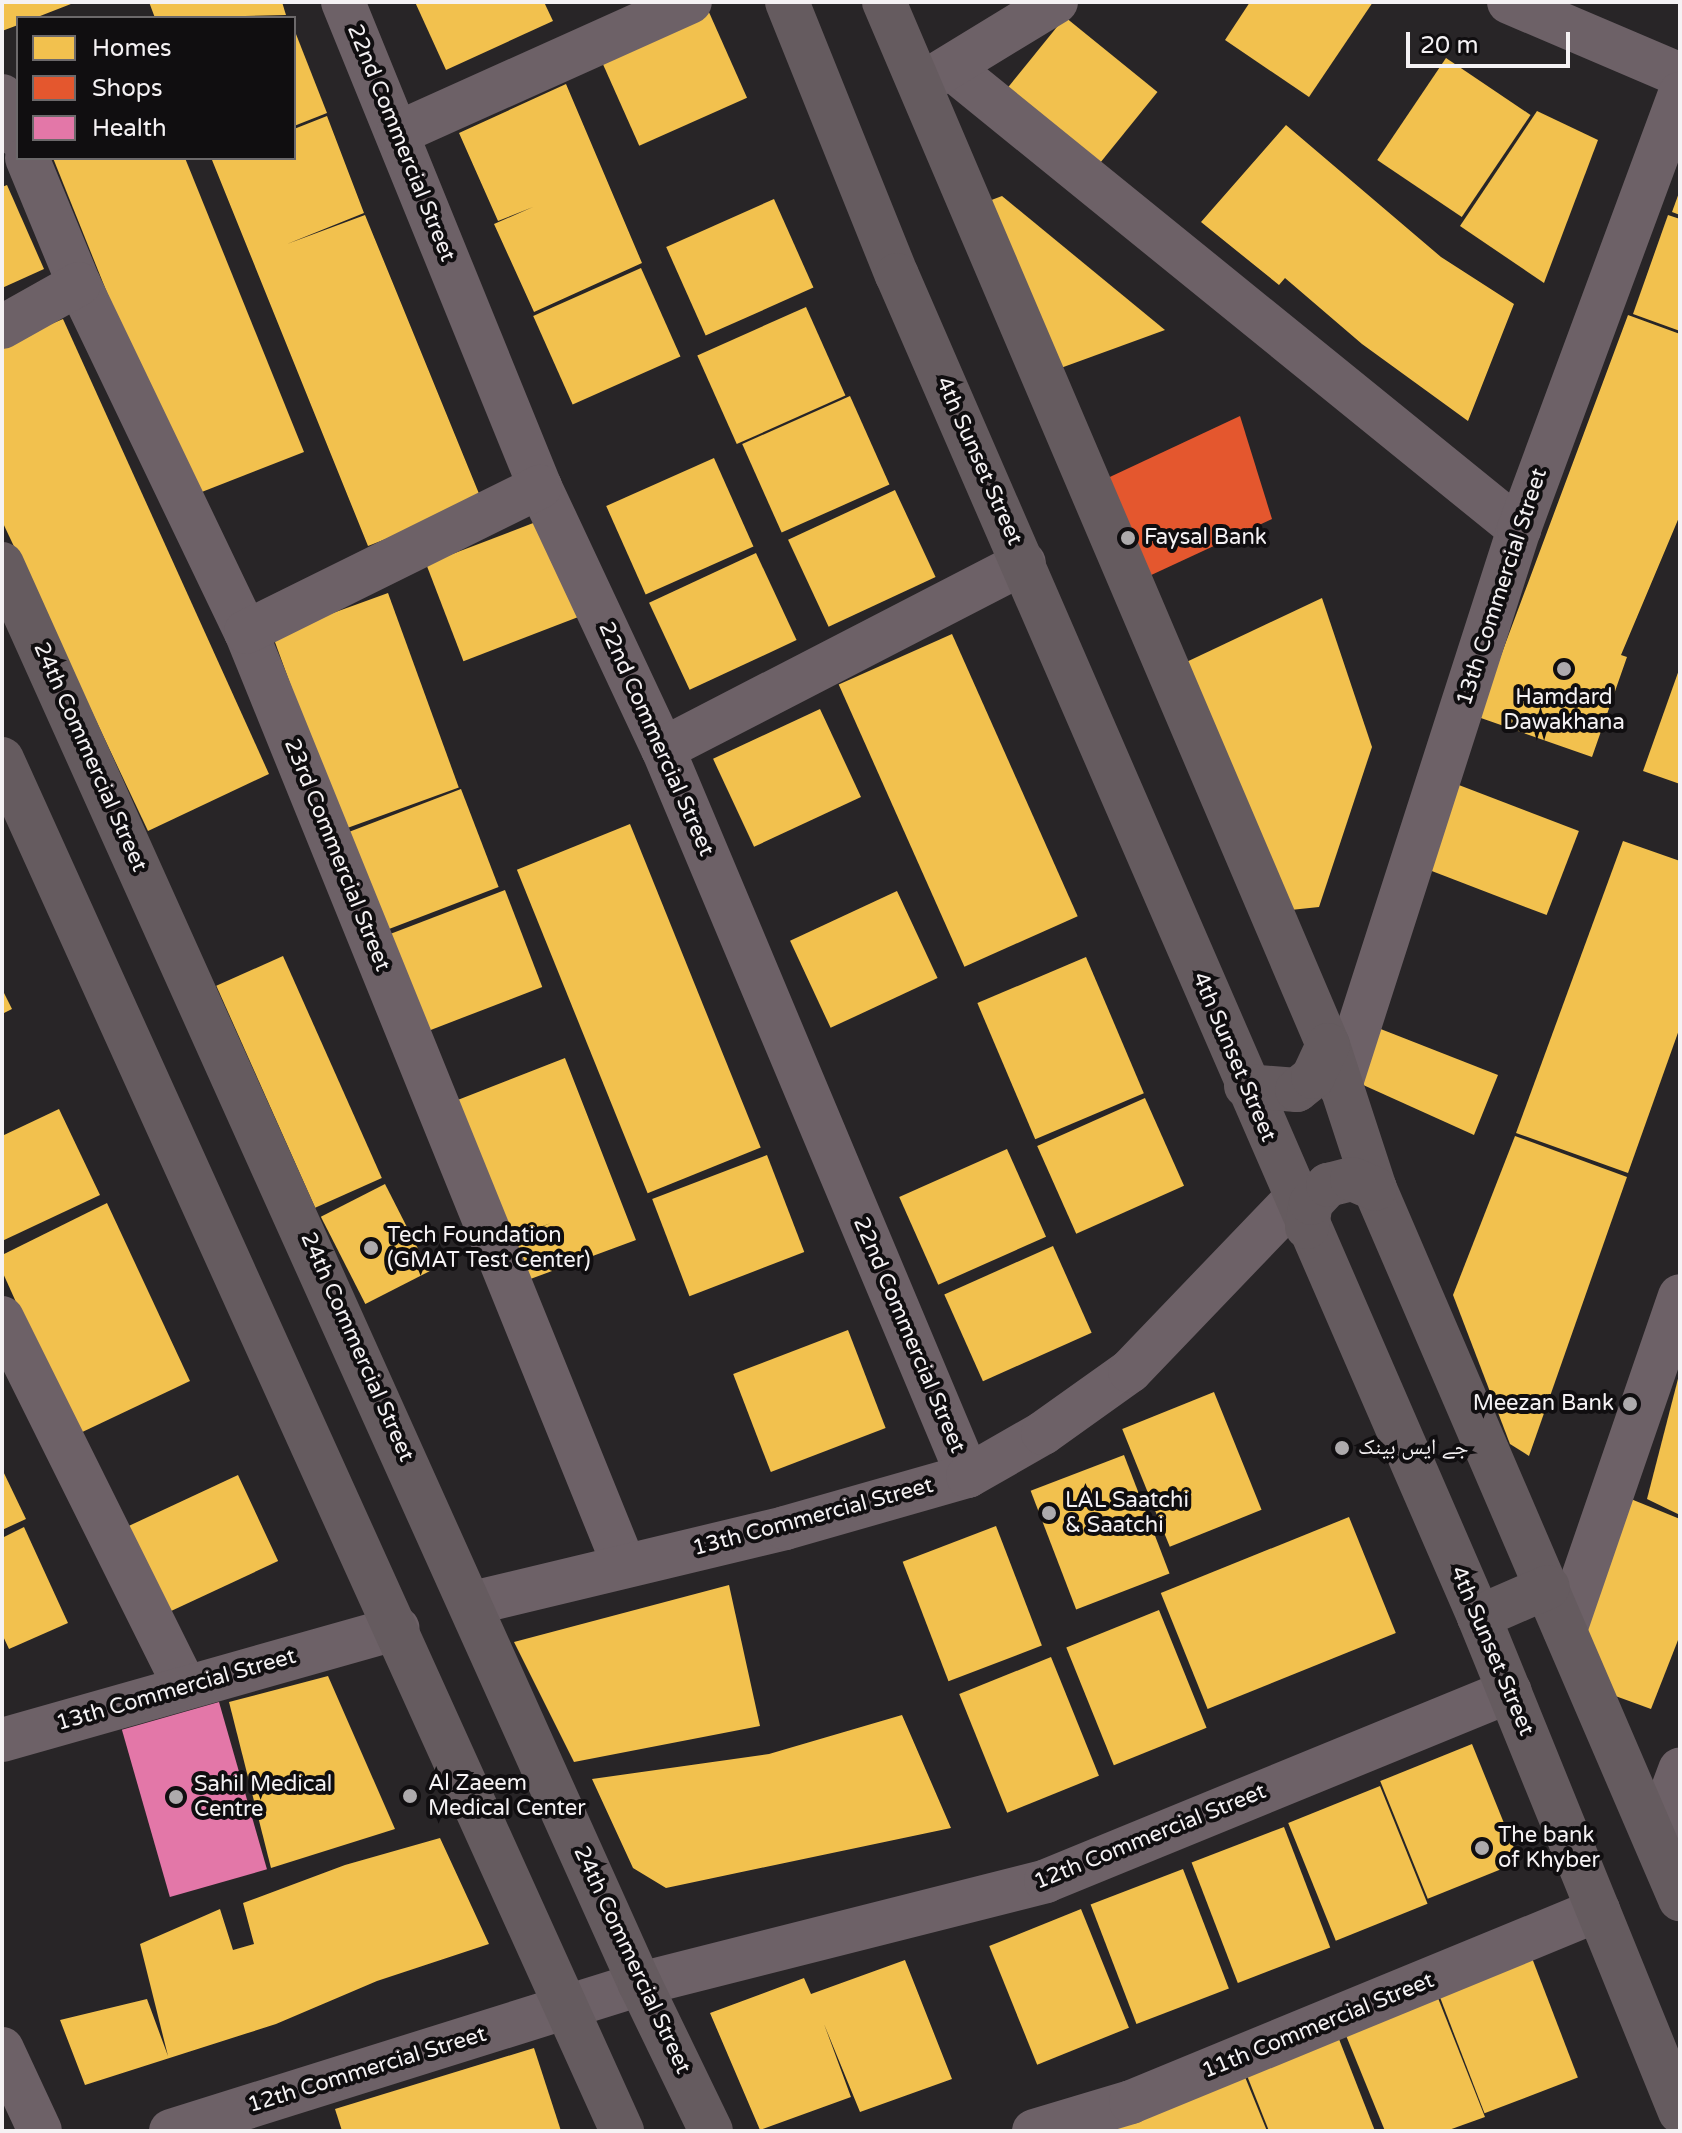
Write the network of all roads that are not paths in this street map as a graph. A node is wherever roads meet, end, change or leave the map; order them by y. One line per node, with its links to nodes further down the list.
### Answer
1 (343, 2): 12 (street, 22nd Commercial Street)
2 (690, 2): 12 (street)
3 (787, 2): 18 (street, 4th Sunset Street)
4 (884, 2): 8 (street)
5 (1056, 2): 8 (street)
6 (1509, 2): 7 (street)
7 (1680, 75)
8 (936, 76): 17 (street); 23 (street)
9 (1680, 94): 17 (street, 13th Commercial Street)
10 (2, 96): 11 (street)
11 (16, 131)
12 (398, 133): 16 (street, 22nd Commercial Street)
13 (28, 160): 14 (street, 23rd Commercial Street)
14 (79, 284): 15 (street); 20 (street, 23rd Commercial Street)
15 (2, 327)
16 (540, 487): 20 (street); 21 (street, 22nd Commercial Street)
17 (1519, 529): 23 (street, 13th Commercial Street)
18 (1024, 563): 21 (street); 24 (street, 4th Sunset Street)
19 (2, 564): 32 (street, 24th Commercial Street)
20 (246, 632): 30 (street, 23rd Commercial Street)
21 (663, 749): 29 (street, 22nd Commercial Street)
22 (2, 759): 34 (street)
23 (1334, 1066): 24 (street); 25 (street)
24 (1246, 1086): 26 (street, 4th Sunset Street)
25 (1375, 1189): 26 (street); 31 (street)
26 (1301, 1214): 29 (street, 13th Commercial Street); 33 (street, 4th Sunset Street)
27 (1680, 1296): 35 (street)
28 (2, 1318): 36 (street)
29 (968, 1476): 30 (street, 13th Commercial Street)
30 (623, 1563): 32 (street, 13th Commercial Street)
31 (1548, 1587): 33 (street); 35 (street)
32 (473, 1603): 43 (street, 24th Commercial Street)
33 (1479, 1617): 37 (street, 4th Sunset Street)
34 (397, 1628): 36 (street, 13th Commercial Street); 44 (street)
35 (1565, 1630): 40 (street)
36 (185, 1687): 38 (street, 13th Commercial Street)
37 (1510, 1691): 42 (street, 4th Sunset Street); 43 (street, 12th Commercial Street)
38 (2, 1740)
39 (1680, 1770): 40 (street)
40 (1655, 1837): 41 (street)
41 (1680, 1899)
42 (1598, 1910): 46 (street, 4th Sunset Street); 51 (street, 11th Commercial Street)
43 (640, 1984): 44 (street, 12th Commercial Street); 50 (street, 24th Commercial Street)
44 (563, 2008): 48 (street, 12th Commercial Street); 49 (street)
45 (2, 2049): 47 (street)
46 (1680, 2112)
47 (40, 2131)
48 (171, 2131)
49 (622, 2131)
50 (711, 2131)
51 (1034, 2131)

